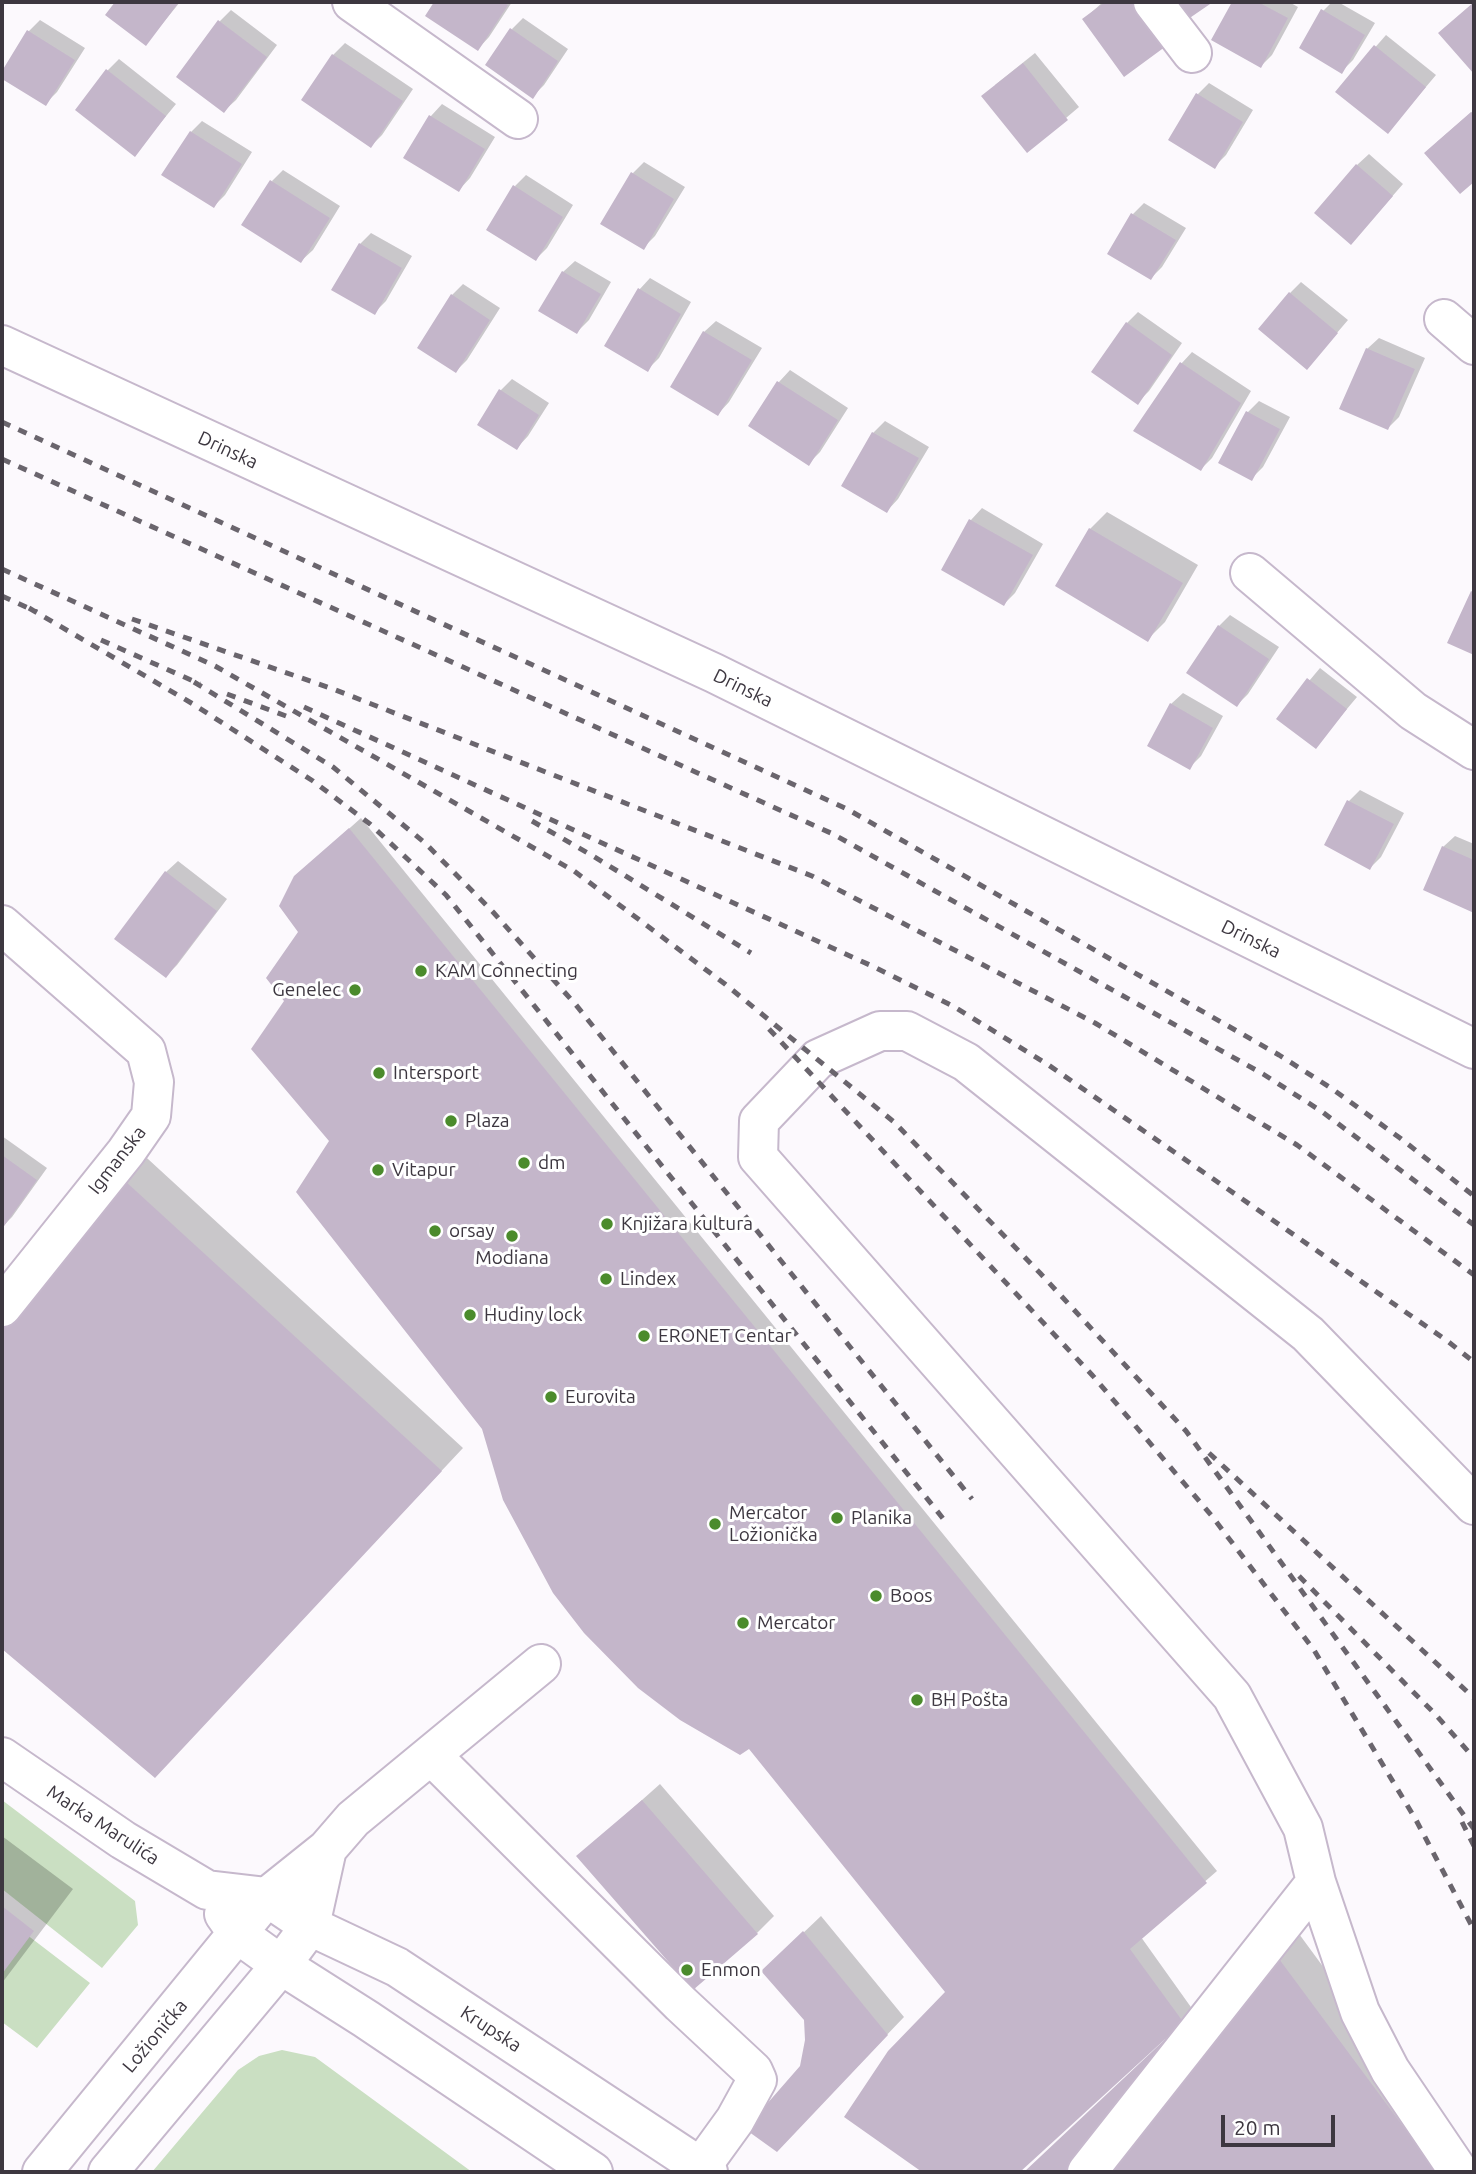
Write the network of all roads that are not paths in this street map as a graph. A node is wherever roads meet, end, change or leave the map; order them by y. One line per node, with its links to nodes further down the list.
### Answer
1 (352, 2): 4 (street)
2 (1153, 2): 3 (street)
3 (1192, 53)
4 (518, 119)
5 (1444, 319): 7 (street)
6 (2, 345): 11 (street, Drinska)
7 (1474, 345)
8 (1250, 573): 9 (street)
9 (1474, 750)
10 (2, 926): 12 (street, Igmanska)
11 (1474, 1049)
12 (2, 1307)
13 (1474, 1505): 18 (street)
14 (541, 1664): 15 (street, Ložionička)
15 (431, 1755): 17 (street, Ložionička); 24 (street)
16 (2, 1756): 19 (street, Marka Marulića)
17 (327, 1849): 20 (street, Ložionička); 21 (street)
18 (1315, 1882): 28 (street); 29 (street)
19 (207, 1890): 20 (street, Marka Marulića); 22 (street, Marka Marulića)
20 (267, 1898): 21 (street, Krupska); 22 (street, Ložionička)
21 (310, 1926): 23 (street); 24 (street, Krupska)
22 (238, 1934): 23 (street); 25 (street, Ložionička)
23 (281, 1965): 26 (street); 27 (street)
24 (704, 2170)
25 (42, 2172)
26 (108, 2172)
27 (593, 2172)
28 (1087, 2172)
29 (1460, 2172)

